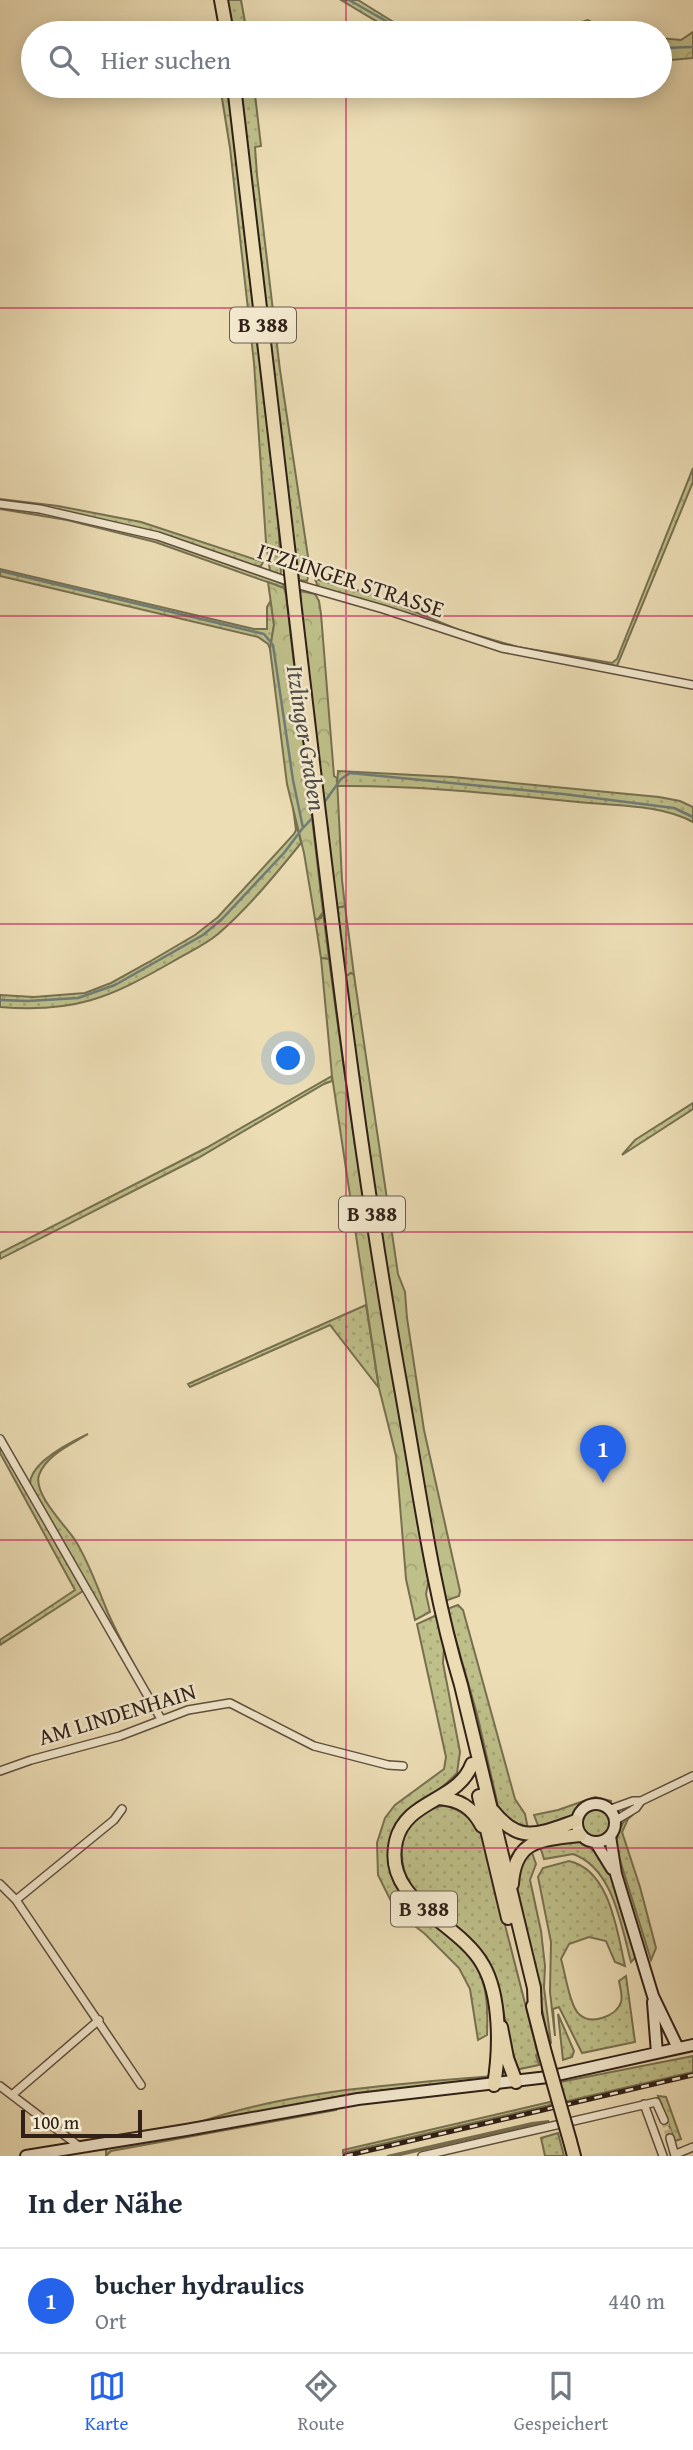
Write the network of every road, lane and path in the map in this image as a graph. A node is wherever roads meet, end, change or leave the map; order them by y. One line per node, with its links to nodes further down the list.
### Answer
1 (221, 0): 2 (main road)
2 (225, 21)
3 (235, 98): 7 (main road, B 388, bridge)
4 (0, 504): 5 (street, ITZLINGER STRASSE)
5 (693, 685)
6 (0, 1439): 8 (street)
7 (451, 1653): 9 (main road, B 388); 15 (main road, B 388)
8 (161, 1719): 10 (street, AM LINDENHAIN); 11 (street, AM LINDENHAIN)
9 (472, 1765): 13 (main road, B 388); 19 (main road, B 388)
10 (403, 1766)
11 (0, 1771)
12 (693, 1776): 14 (street)
13 (438, 1798): 19 (main road, B 388); 30 (main road, B 388)
14 (641, 1801): 17 (street); 17 (street)
15 (490, 1808): 18 (main road); 25 (main road, B 388)
16 (122, 1809): 26 (street)
17 (613, 1815): 18 (main road); 21 (main road)
18 (576, 1821): 20 (main road)
19 (487, 1833): 28 (main road, B 388)
20 (580, 1835): 22 (main road); 25 (main road, B 388)
21 (610, 1836): 22 (main road); 23 (main road)
22 (596, 1843): 23 (main road)
23 (616, 1874): 27 (main road)
24 (0, 1884): 26 (street)
25 (511, 1895): 28 (main road, B 388)
26 (16, 1899): 29 (street)
27 (653, 1996): 32 (main road); 33 (main road)
28 (535, 2012): 47 (main road, B 388, bridge)
29 (99, 2020): 35 (street); 38 (street)
30 (498, 2020): 34 (main road, B 388); 36 (main road, B 388)
31 (693, 2045): 32 (main road)
32 (678, 2048): 33 (main road)
33 (657, 2053): 34 (main road)
34 (516, 2082): 36 (main road)
35 (141, 2085)
36 (494, 2085): 42 (main road)
37 (0, 2086): 38 (street)
38 (12, 2095): 42 (street)
39 (644, 2104): 40 (street); 46 (street); 48 (street)
40 (664, 2120)
41 (670, 2138): 44 (street)
42 (80, 2147): 45 (main road)
43 (693, 2147): 44 (street)
44 (676, 2155)
45 (26, 2156)
46 (422, 2156)
47 (574, 2156)
48 (663, 2156)

